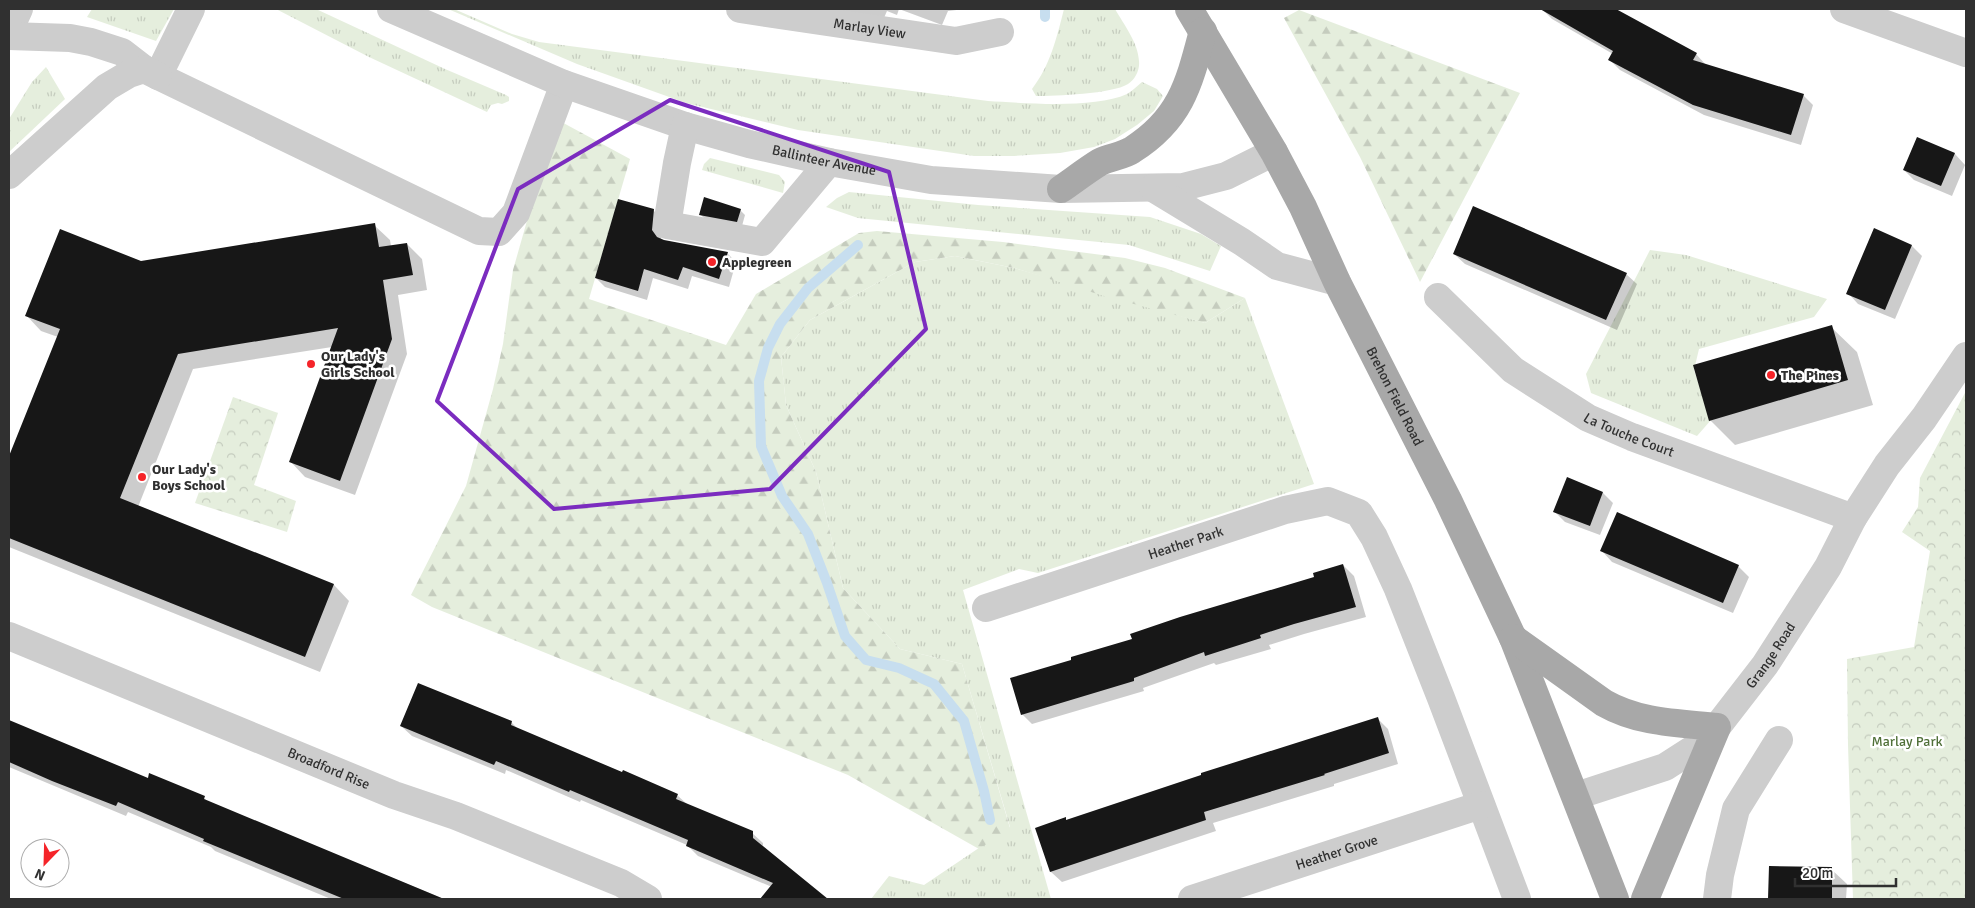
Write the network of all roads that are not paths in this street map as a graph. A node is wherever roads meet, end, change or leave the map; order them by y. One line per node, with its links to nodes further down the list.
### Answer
1 (19, 9): 7 (street)
2 (191, 9): 11 (street)
3 (391, 9): 12 (street, Ballinteer Avenue)
4 (740, 9): 8 (street, Marlay View)
5 (1844, 9): 10 (street)
6 (1196, 20): 14 (main road, Brehon Field Road); 17 (main road)
7 (9, 31)
8 (1000, 32)
9 (9, 36): 11 (street)
10 (1966, 53)
11 (151, 73): 12 (street); 16 (street)
12 (564, 84): 13 (street, Ballinteer Avenue)
13 (685, 126): 15 (street, Ballinteer Avenue); 15 (street)
14 (1274, 152): 18 (street, Ballinteer Avenue); 19 (main road, Brehon Field Road)
15 (829, 162): 17 (street, Ballinteer Avenue)
16 (9, 175)
17 (1062, 188): 18 (street, Ballinteer Avenue)
18 (1153, 188): 19 (street)
19 (1337, 282): 25 (main road, Brehon Field Road)
20 (1438, 297): 22 (street, La Touche Court)
21 (1966, 356): 22 (street, Grange Road)
22 (1852, 518): 26 (street, Grange Road)
23 (986, 608): 29 (street, Heather Park)
24 (9, 636): 30 (street, Broadford Rise)
25 (1513, 638): 26 (main road); 28 (main road, Brehon Field Road)
26 (1717, 727): 28 (street, Grange Road); 34 (main road)
27 (1779, 740): 35 (street)
28 (1576, 796): 33 (main road)
29 (1481, 804): 31 (street, Heather Grove); 32 (street, Heather Park)
30 (648, 899)
31 (1192, 899)
32 (1517, 899)
33 (1615, 899)
34 (1645, 899)
35 (1717, 899)

